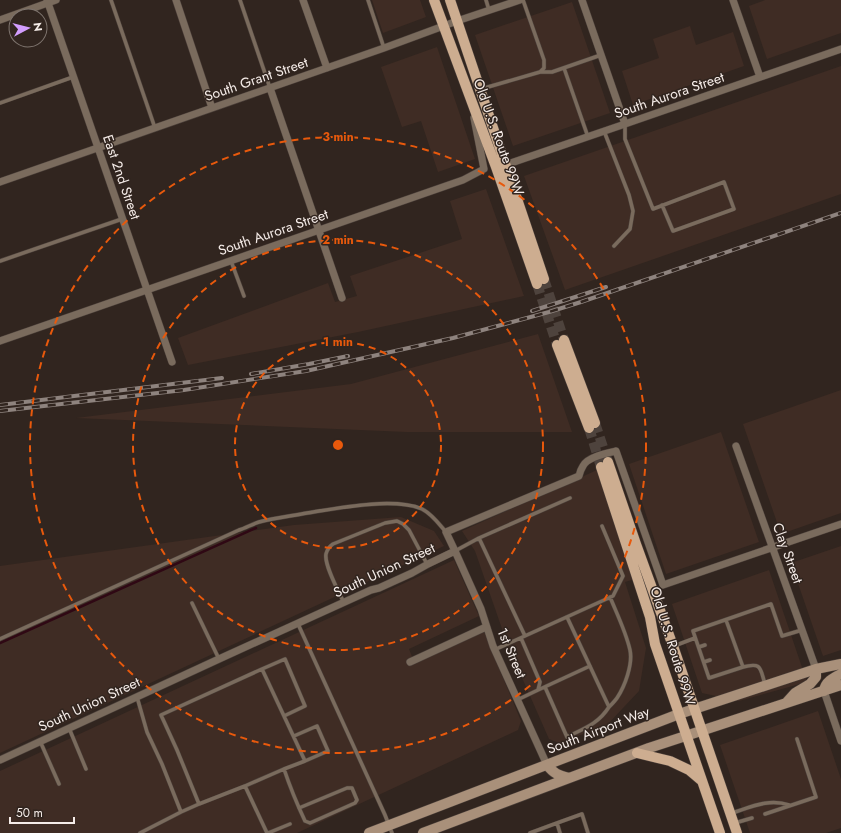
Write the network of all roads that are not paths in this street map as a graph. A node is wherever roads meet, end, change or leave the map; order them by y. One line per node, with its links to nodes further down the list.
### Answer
1 (56, 0): 13 (street)
2 (111, 0): 32 (lane)
3 (176, 0): 30 (street)
4 (240, 0): 26 (lane)
5 (303, 0): 21 (street)
6 (368, 0): 18 (lane)
7 (434, 0): 17 (main road, Old U.S. Route 99W)
8 (450, 0): 16 (main road, Old U.S. Route 99W)
9 (486, 0): 14 (lane)
10 (521, 0): 14 (street, South Grant Street); 23 (lane)
11 (582, 0): 20 (street)
12 (733, 0): 25 (street)
13 (48, 1): 15 (street); 24 (street, East 2nd Street)
14 (489, 10): 16 (street, South Grant Street)
15 (0, 20)
16 (457, 21): 17 (street, South Grant Street); 27 (main road, Old U.S. Route 99W)
17 (443, 26): 18 (street, South Grant Street); 28 (main road, Old U.S. Route 99W)
18 (384, 48): 21 (street, South Grant Street)
19 (841, 49): 25 (street, South Aurora Street)
20 (601, 55): 22 (lane); 31 (street)
21 (327, 68): 26 (street, South Grant Street)
22 (564, 68): 23 (lane); 34 (lane)
23 (540, 72): 27 (lane)
24 (73, 77): 29 (lane); 35 (street, East 2nd Street)
25 (760, 77): 31 (street, South Aurora Street)
26 (270, 88): 30 (street, South Grant Street); 40 (street)
27 (480, 89): 36 (main road, Old U.S. Route 99W)
28 (470, 97): 36 (main road, Old U.S. Route 99W); 40 (street, South Aurora Street)
29 (0, 102)
30 (212, 108): 32 (street, South Grant Street)
31 (625, 124): 33 (street, South Aurora Street); 38 (lane)
32 (155, 128): 35 (street, South Grant Street)
33 (604, 131): 34 (street, South Aurora Street); 41 (lane)
34 (588, 137): 36 (street, South Aurora Street)
35 (98, 148): 37 (street, South Grant Street); 39 (street, East 2nd Street)
36 (505, 165)
37 (0, 182)
38 (662, 205): 38 (lane)
39 (122, 219): 42 (lane); 44 (street, East 2nd Street)
40 (319, 230): 43 (street, South Aurora Street); 46 (street)
41 (614, 246)
42 (0, 261)
43 (231, 261): 44 (street, South Aurora Street); 45 (lane)
44 (147, 290): 47 (street, South Aurora Street); 49 (street, East 2nd Street)
45 (244, 296)
46 (342, 298)
47 (0, 341)
48 (561, 342): 50 (main road)
49 (172, 362)
50 (592, 426)
51 (736, 446): 57 (street, Clay Street)
52 (570, 498): 56 (lane)
53 (841, 524): 57 (street)
54 (602, 526): 60 (lane)
55 (446, 532): 57 (street, South Union Street); 58 (street, South Union Street); 73 (lane)
56 (479, 538): 58 (lane); 69 (lane)
57 (772, 548): 67 (street, Clay Street)
58 (455, 551): 59 (street, South Union Street); 66 (street, 1st Street)
59 (428, 564): 62 (street, South Union Street); 62 (lane)
60 (610, 597): 63 (lane); 98 (lane)
61 (192, 603): 80 (lane)
62 (344, 603): 65 (street, South Union Street)
63 (567, 617): 69 (lane); 85 (lane)
64 (726, 620): 67 (lane); 68 (lane); 72 (lane)
65 (298, 624): 80 (street, South Union Street); 128 (lane)
66 (486, 627): 77 (street, 1st Street); 82 (street)
67 (802, 630): 88 (street, Clay Street)
68 (732, 635): 70 (lane); 78 (lane)
69 (525, 636): 71 (lane)
70 (727, 637)
71 (520, 638): 77 (lane); 93 (lane)
72 (695, 638): 75 (lane); 76 (lane)
73 (0, 639)
74 (705, 645): 76 (lane)
75 (673, 646): 99 (main road, Old U.S. Route 99W); 100 (main road, Old U.S. Route 99W)
76 (698, 647): 83 (lane)
77 (494, 650): 96 (street, 1st Street)
78 (737, 650): 79 (lane); 86 (lane)
79 (732, 652)
80 (219, 659): 95 (street, South Union Street)
81 (710, 660): 83 (lane)
82 (410, 662)
83 (704, 662): 86 (lane)
84 (841, 664): 88 (main road, South Airport Way)
85 (590, 666): 92 (lane); 98 (lane)
86 (743, 667): 91 (lane)
87 (262, 669): 101 (lane); 101 (lane); 119 (lane)
88 (816, 670): 91 (main road, South Airport Way); 97 (main road)
89 (841, 674): 94 (main road)
90 (841, 685): 94 (main road)
91 (766, 686): 99 (main road, South Airport Way)
92 (545, 687): 93 (lane); 98 (lane)
93 (538, 690): 96 (lane)
94 (824, 691): 97 (main road); 107 (street)
95 (137, 697): 102 (street, South Union Street); 122 (lane)
96 (517, 700): 112 (street, 1st Street)
97 (786, 703): 103 (main road)
98 (609, 707)
99 (695, 709): 100 (main road, South Airport Way); 103 (main road, Old U.S. Route 99W)
100 (679, 714): 104 (main road, Old U.S. Route 99W); 112 (main road, South Airport Way)
101 (284, 716): 105 (lane)
102 (69, 728): 108 (street, South Union Street); 113 (lane)
103 (702, 730): 104 (main road); 126 (main road, Old U.S. Route 99W)
104 (687, 735): 109 (main road); 116 (main road, Old U.S. Route 99W)
105 (294, 736): 111 (lane); 111 (lane)
106 (797, 739): 120 (lane)
107 (841, 740)
108 (40, 742): 110 (street, South Union Street); 117 (lane)
109 (637, 753): 115 (main road); 116 (main road)
110 (0, 760)
111 (305, 761): 114 (lane)
112 (547, 765): 115 (main road); 128 (main road, South Airport Way)
113 (86, 769)
114 (284, 769): 118 (lane); 121 (lane)
115 (569, 778): 132 (main road)
116 (703, 782): 136 (main road, Old U.S. Route 99W)
117 (59, 784)
118 (245, 786): 119 (lane); 130 (lane)
119 (199, 804): 122 (lane)
120 (790, 805): 123 (lane); 126 (lane)
121 (299, 808): 121 (lane)
122 (181, 812): 129 (lane)
123 (765, 814)
124 (752, 818): 126 (lane)
125 (557, 823): 133 (lane); 134 (lane); 135 (lane)
126 (734, 823)
127 (290, 824): 130 (lane)
128 (391, 829): 131 (main road, South Airport Way)
129 (140, 833)
130 (267, 833)
131 (369, 833)
132 (423, 833)
133 (530, 833)
134 (560, 833)
135 (588, 833)
136 (720, 833)

